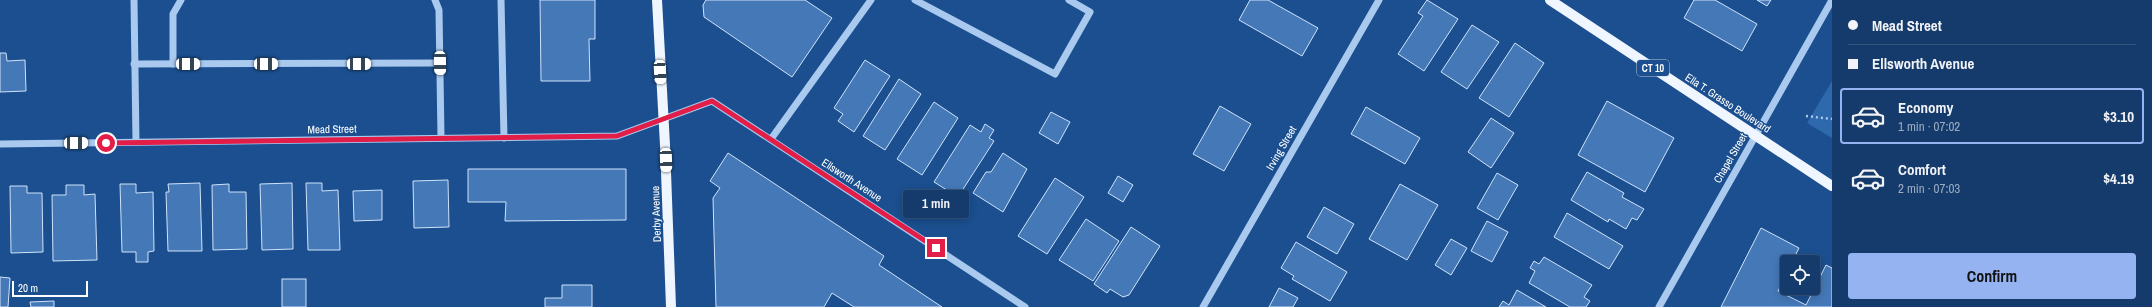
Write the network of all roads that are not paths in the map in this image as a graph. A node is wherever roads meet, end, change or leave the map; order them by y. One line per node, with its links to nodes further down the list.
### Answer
1 (134, 0): 13 (street)
2 (181, 0): 14 (street)
3 (435, 0): 12 (street)
4 (502, 0): 18 (street)
5 (656, 0): 15 (main road, Derby Avenue)
6 (871, 0): 19 (street)
7 (915, 0): 8 (street)
8 (1069, 0)
9 (1379, 0): 25 (street, Irving Street)
10 (1550, 0): 16 (main road, Ella T. Grasso Boulevard / CT 10)
11 (1832, 0): 16 (street, Chapel Street)
12 (440, 63): 14 (street); 17 (street)
13 (134, 64): 14 (street); 20 (street)
14 (173, 64)
15 (663, 120): 18 (street, Mead Street); 19 (street, Ellsworth Avenue); 23 (main road, Derby Avenue)
16 (1755, 136): 22 (main road, Ella T. Grasso Boulevard / CT 10); 26 (street, Chapel Street)
17 (441, 138): 18 (street, Mead Street); 20 (street, Mead Street)
18 (504, 138)
19 (771, 139): 24 (street, Ellsworth Avenue)
20 (136, 142): 21 (street, Mead Street)
21 (0, 144)
22 (1832, 186)
23 (671, 307)
24 (1025, 307)
25 (1203, 307)
26 (1659, 307)

